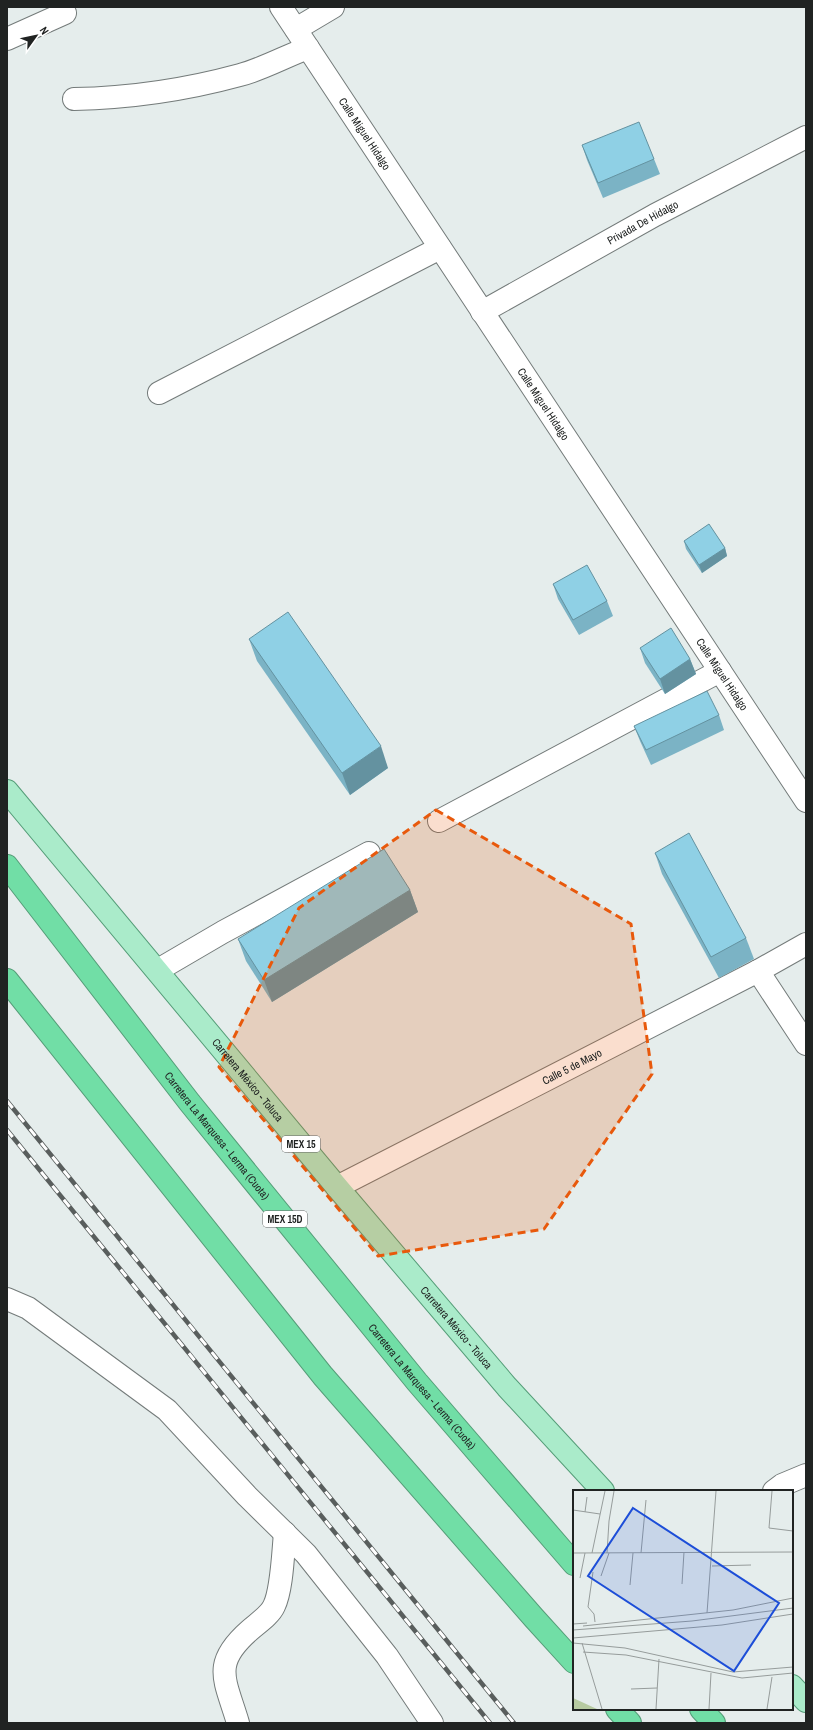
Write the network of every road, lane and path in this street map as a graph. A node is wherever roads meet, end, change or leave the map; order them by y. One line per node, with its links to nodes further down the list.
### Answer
1 (281, 7): 4 (street, Calle Miguel Hidalgo)
2 (333, 7): 4 (street)
3 (65, 13): 5 (street)
4 (296, 29): 6 (street, Calle Miguel Hidalgo)
5 (7, 39)
6 (308, 48): 7 (street); 9 (street, Calle Miguel Hidalgo)
7 (74, 99)
8 (806, 137): 10 (street, Privada De Hidalgo)
9 (440, 248): 10 (street, Calle Miguel Hidalgo); 11 (street)
10 (482, 312): 12 (street, Calle Miguel Hidalgo)
11 (159, 393)
12 (720, 671): 14 (street, Calle Miguel Hidalgo); 15 (street)
13 (7, 791): 19 (main road, Carretera México - Toluca / MEX 15)
14 (806, 801)
15 (439, 821)
16 (369, 853): 19 (street)
17 (7, 866): 29 (highway, Carretera La Marquesa - Lerma (Cuota) / MEX 15D)
18 (806, 944): 20 (street, Calle 5 de Mayo)
19 (158, 970): 23 (main road, Carretera México - Toluca / MEX 15)
20 (758, 970): 22 (street); 23 (street, Calle 5 de Mayo)
21 (7, 980): 30 (highway)
22 (806, 1044)
23 (337, 1187): 26 (main road, Carretera México - Toluca / MEX 15)
24 (7, 1299): 28 (street)
25 (806, 1475): 27 (street)
26 (601, 1490)
27 (775, 1490)
28 (285, 1533): 35 (street); 36 (street)
29 (573, 1563)
30 (573, 1661)
31 (793, 1687): 32 (main road)
32 (806, 1701)
33 (618, 1710): 37 (highway)
34 (702, 1710): 38 (highway)
35 (238, 1723)
36 (432, 1723)
37 (630, 1723)
38 (714, 1723)

